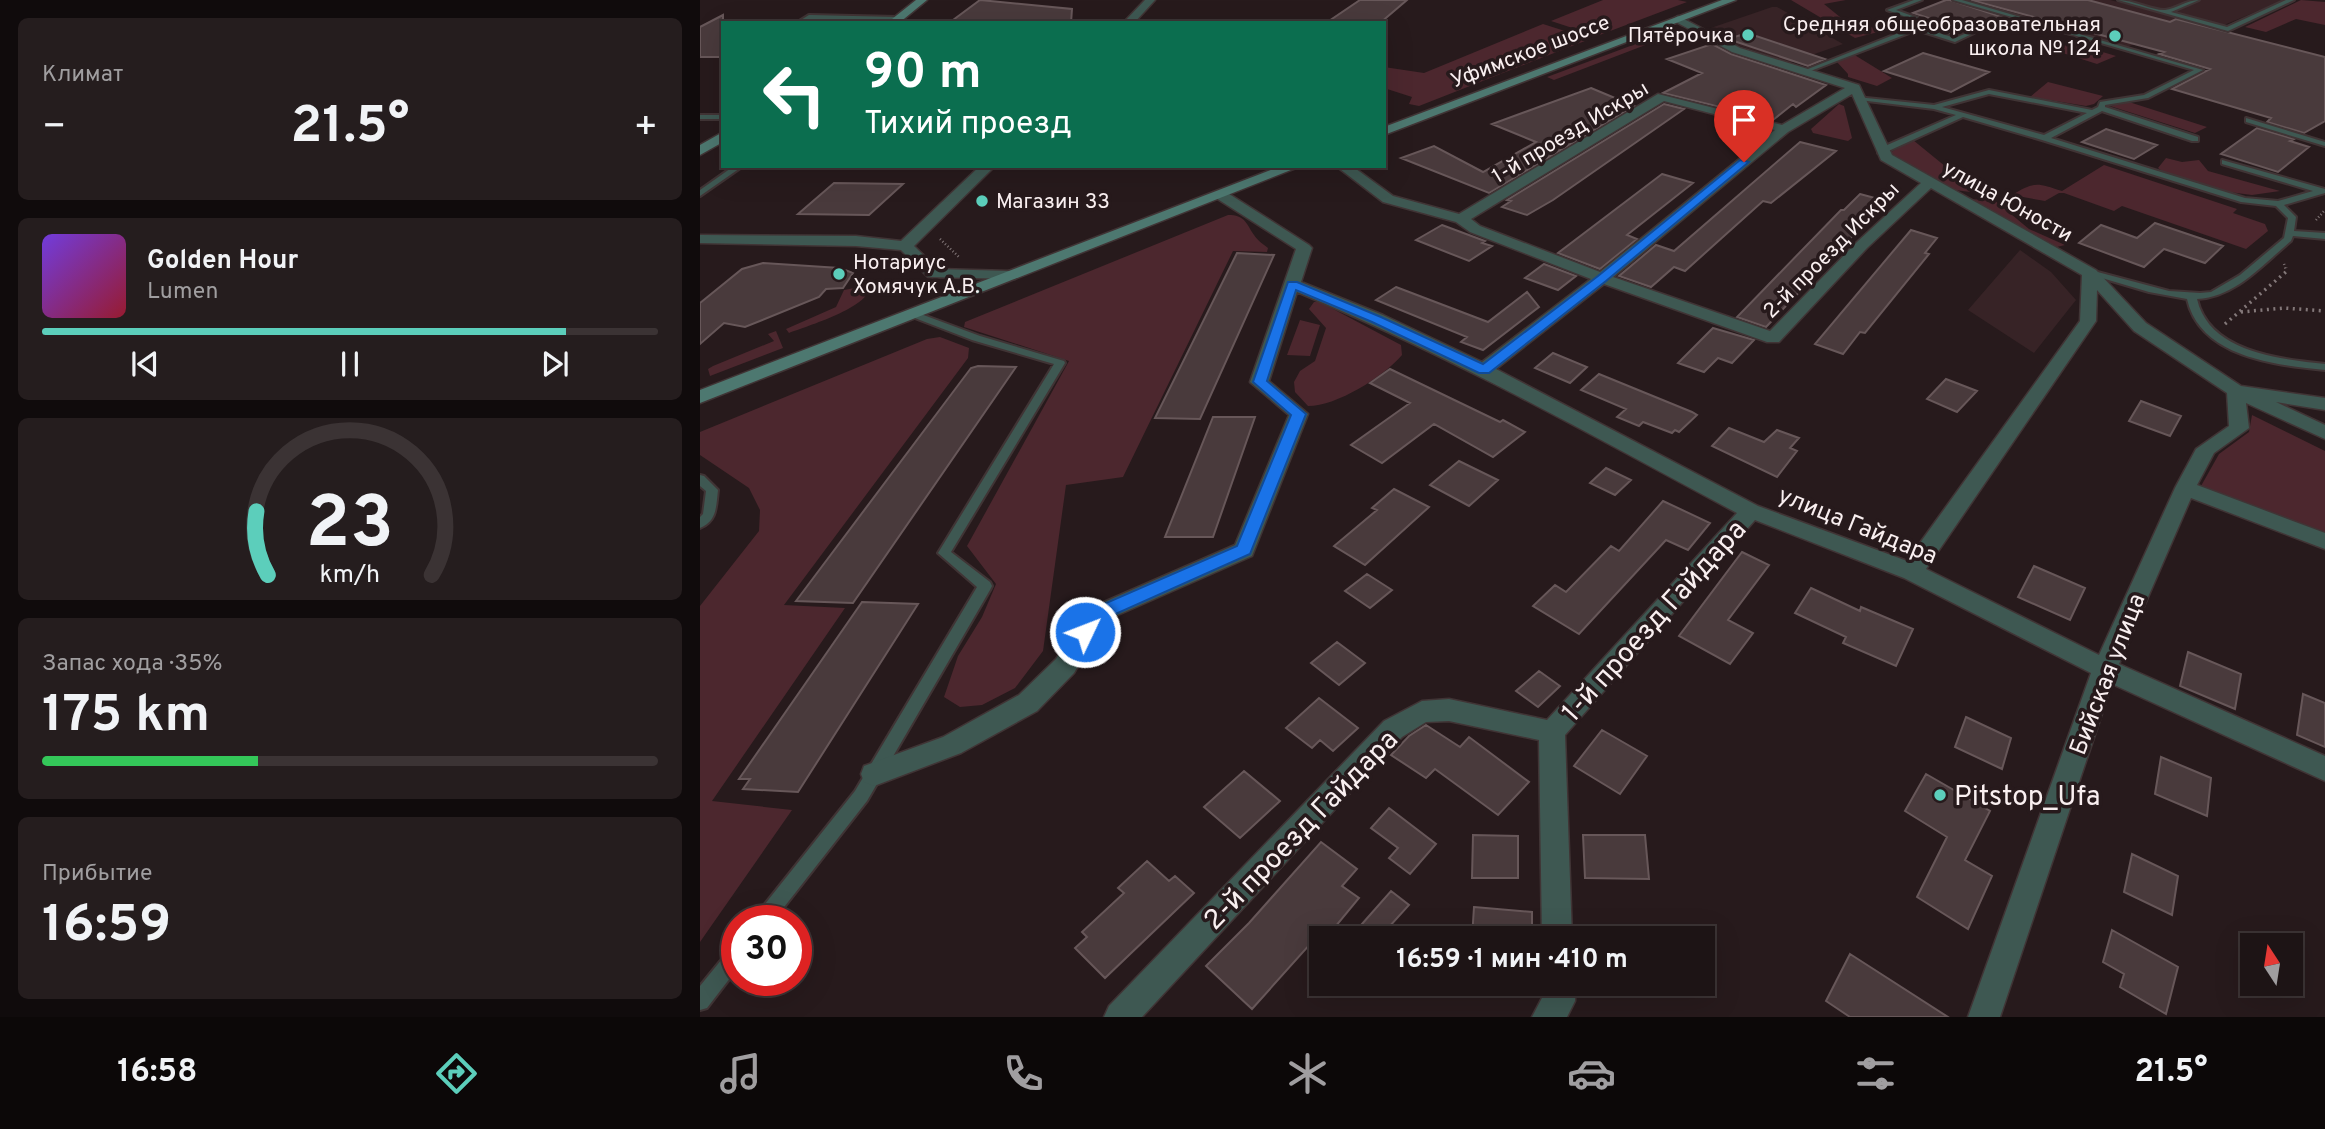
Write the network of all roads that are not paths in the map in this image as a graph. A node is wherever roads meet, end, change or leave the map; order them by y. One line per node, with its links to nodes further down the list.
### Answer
1 (922, 0): 12 (main road)
2 (1150, 0): 13 (street)
3 (1731, 0): 10 (main road, Уфимское шоссе)
4 (1919, 0): 14 (lane)
5 (1956, 0): 19 (lane)
6 (2121, 0): 9 (lane)
7 (2196, 0): 9 (lane)
8 (2291, 0): 9 (lane)
9 (2166, 11)
10 (1678, 19): 16 (street); 25 (main road, Уфимское шоссе)
11 (802, 21): 12 (lane)
12 (895, 21)
13 (1130, 21)
14 (1917, 28): 15 (lane); 16 (lane)
15 (1971, 33)
16 (1806, 71): 17 (street)
17 (1857, 93): 18 (lane); 24 (street); 30 (street)
18 (1934, 107): 19 (lane); 20 (lane)
19 (2097, 110): 27 (lane); 28 (lane)
20 (1962, 115): 27 (lane); 30 (lane)
21 (700, 117): 22 (lane)
22 (721, 117)
23 (2249, 120): 29 (lane)
24 (1784, 129): 42 (street, 1-й проезд Искры); 49 (street)
25 (1386, 130)
26 (721, 137): 31 (main road)
27 (2045, 138): 41 (lane)
28 (2195, 139)
29 (2325, 144)
30 (1881, 151): 37 (street, улица Юности)
31 (700, 152)
32 (2225, 162): 38 (lane)
33 (736, 168): 39 (lane)
34 (986, 168): 46 (street)
35 (1289, 168): 40 (main road)
36 (1346, 168): 42 (street)
37 (1929, 183): 47 (street, улица Юности); 49 (street, 2-й проезд Искры)
38 (2323, 190): 41 (lane)
39 (700, 194)
40 (1221, 195): 48 (main road); 50 (street)
41 (2278, 204): 43 (lane)
42 (1461, 219): 49 (street)
43 (2291, 233): 44 (lane); 51 (lane)
44 (2325, 236)
45 (700, 239): 46 (street)
46 (905, 246): 48 (street)
47 (2090, 273): 51 (lane); 55 (street, улица Юности); 64 (street)
48 (1009, 276): 52 (main road)
49 (1602, 278): 54 (street)
50 (1292, 284): 54 (street, улица Гайдара); 68 (street)
51 (2191, 296): 53 (lane)
52 (910, 313): 56 (main road); 68 (lane)
53 (2325, 367)
54 (1484, 370): 61 (street, улица Гайдара)
55 (2236, 391): 57 (street); 58 (street, улица Юности); 60 (street, Бийская улица)
56 (700, 397)
57 (2325, 404)
58 (2325, 433)
59 (700, 479): 62 (lane)
60 (2185, 488): 63 (street); 65 (street, Бийская улица)
61 (1751, 511): 64 (street, улица Гайдара); 66 (street, 1-й проезд Гайдара)
62 (700, 524)
63 (2325, 541)
64 (1912, 572): 65 (street, улица Гайдара)
65 (2105, 669): 67 (street, улица Гайдара); 76 (street, Бийская улица)
66 (1552, 732): 70 (street, 1-й проезд Гайдара); 74 (street, 2-й проезд Гайдара)
67 (2325, 769)
68 (874, 774): 69 (lane)
69 (775, 905)
70 (1557, 926)
71 (721, 974): 73 (lane)
72 (1559, 996): 75 (street)
73 (700, 1001)
74 (1120, 1017)
75 (1548, 1017)
76 (1984, 1017)

